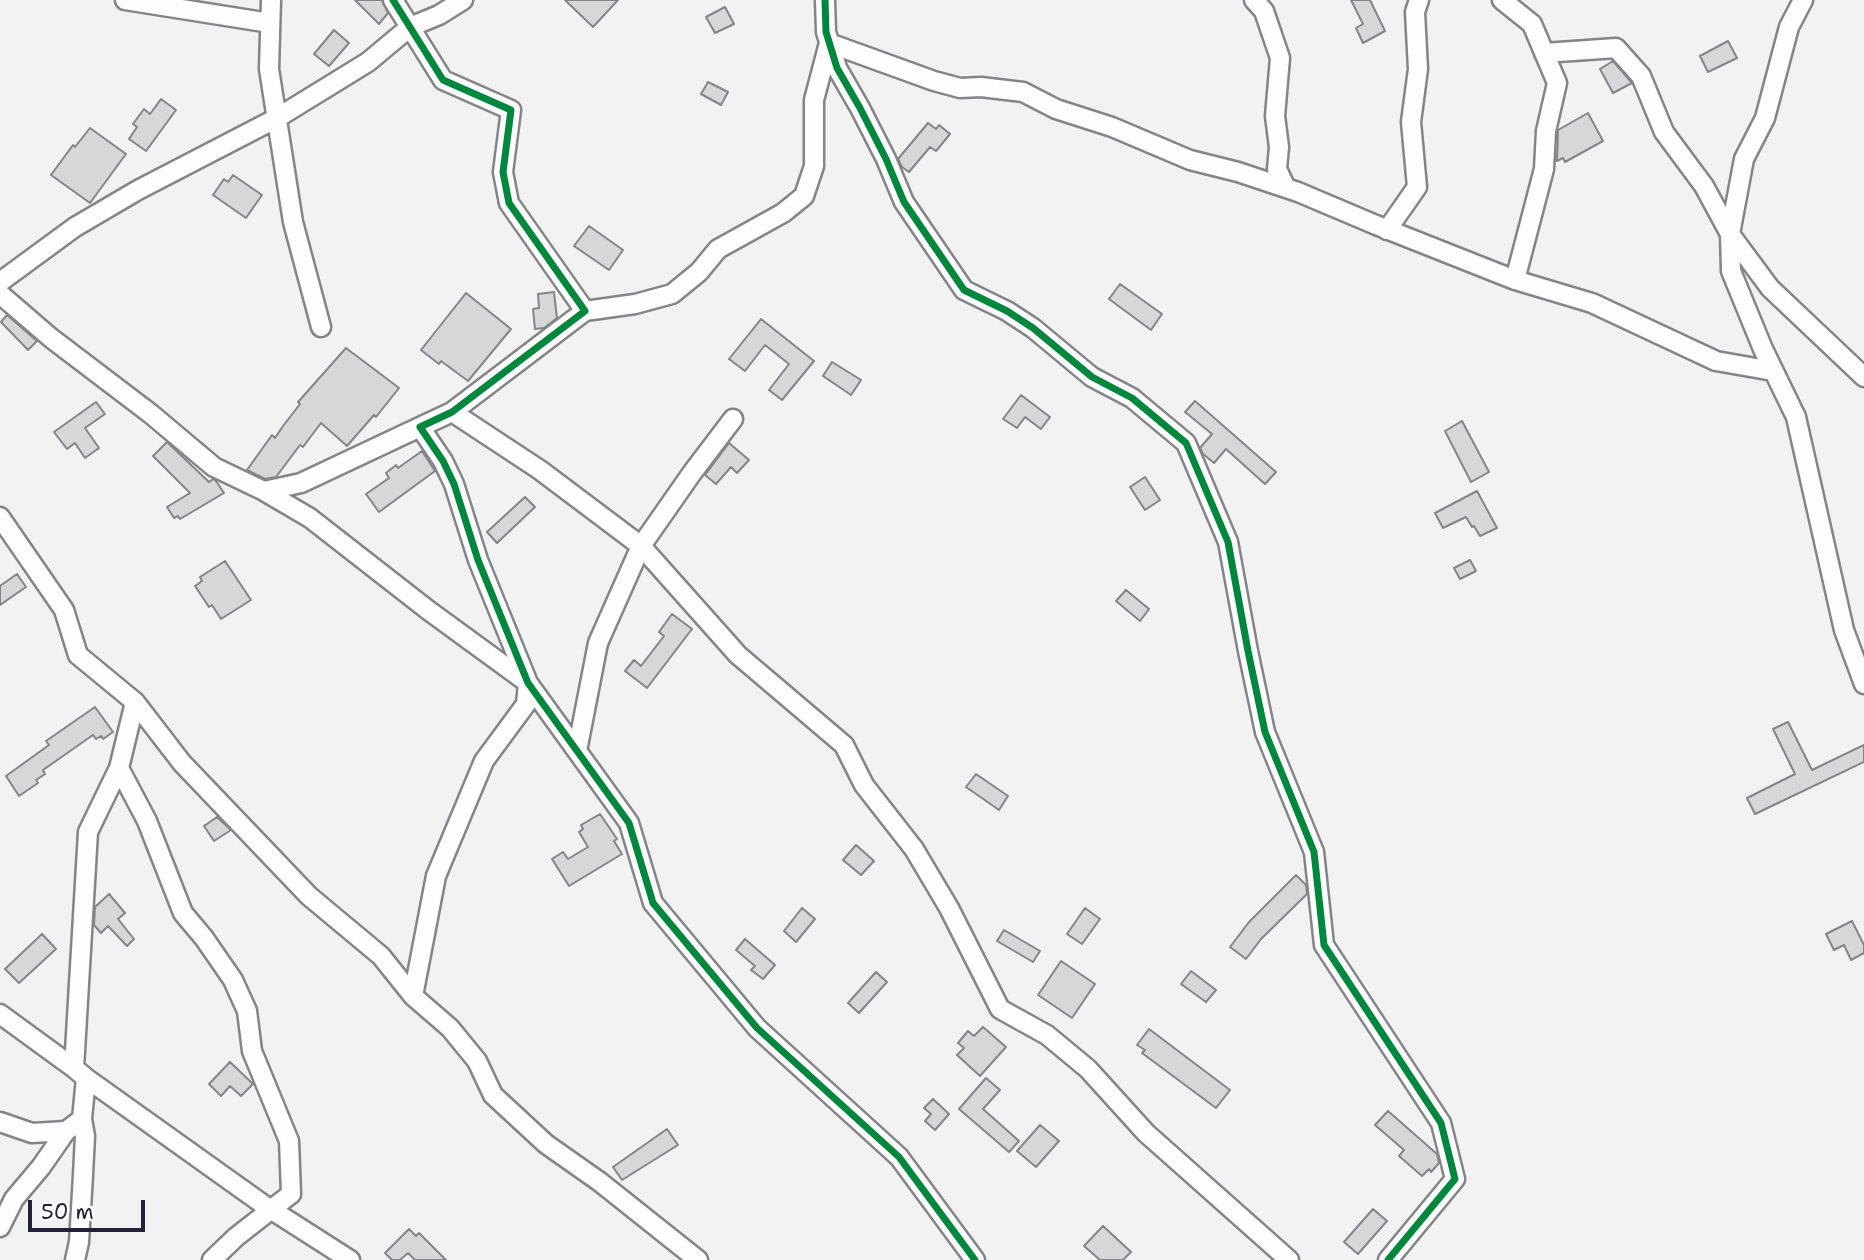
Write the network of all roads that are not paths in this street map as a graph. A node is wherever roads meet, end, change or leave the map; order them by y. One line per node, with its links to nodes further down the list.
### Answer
1 (125, 0): 10 (street)
2 (271, 0): 10 (street)
3 (393, 0): 11 (street)
4 (463, 0): 11 (street)
5 (825, 0): 12 (street)
6 (1254, 0): 15 (street)
7 (1419, 0): 16 (street)
8 (1502, 0): 13 (street)
9 (1803, 0): 17 (street)
10 (270, 23): 14 (street)
11 (410, 27): 14 (street); 21 (street)
12 (829, 43): 15 (street); 21 (street); 51 (street)
13 (1544, 53): 17 (street); 18 (street)
14 (277, 118): 19 (street); 22 (street)
15 (1286, 188): 16 (street)
16 (1387, 230): 18 (street)
17 (1730, 233): 23 (street); 24 (street)
18 (1516, 280): 23 (street)
19 (0, 282)
20 (0, 294): 28 (street)
21 (585, 311): 25 (street)
22 (321, 327)
23 (1773, 371): 32 (street)
24 (1864, 377)
25 (452, 412): 27 (street); 30 (street)
26 (733, 419): 30 (street)
27 (420, 427): 28 (street); 31 (street)
28 (264, 491): 31 (street)
29 (0, 517): 33 (street)
30 (640, 547): 34 (street); 50 (street)
31 (528, 683): 34 (street); 36 (street)
32 (1864, 684)
33 (135, 702): 35 (street); 36 (street)
34 (578, 751): 49 (street)
35 (119, 768): 38 (street); 42 (street)
36 (412, 996): 48 (street)
37 (0, 1014): 38 (street)
38 (80, 1073): 39 (street); 42 (street)
39 (82, 1119): 41 (street); 45 (street)
40 (0, 1122): 41 (street)
41 (66, 1130): 43 (street)
42 (272, 1210): 44 (street); 46 (street)
43 (0, 1227)
44 (323, 1251): 47 (street)
45 (75, 1260)
46 (212, 1260)
47 (350, 1260)
48 (698, 1260)
49 (975, 1260)
50 (1289, 1260)
51 (1388, 1260)

